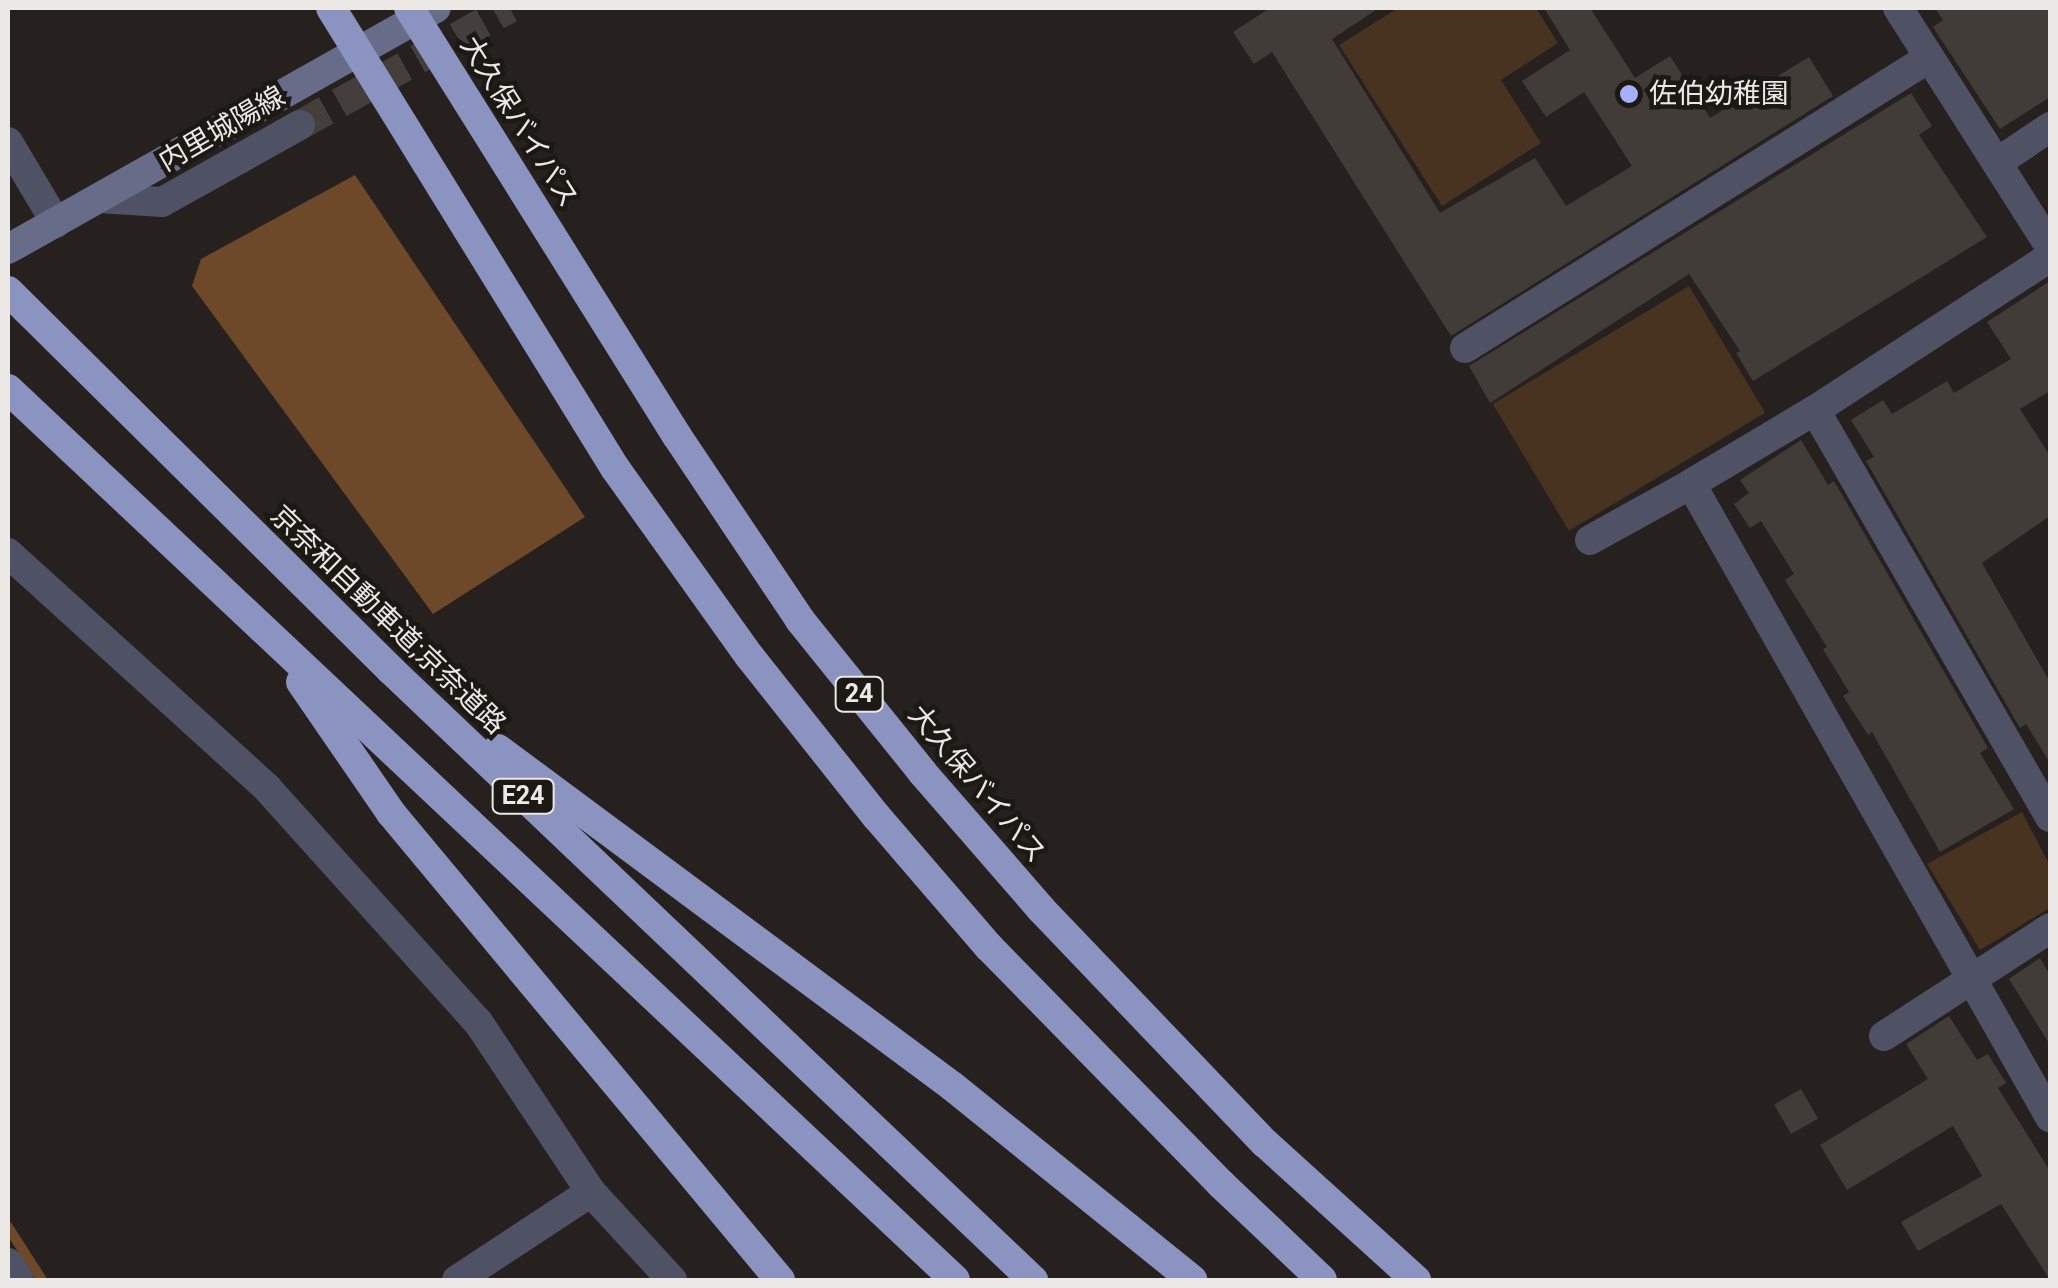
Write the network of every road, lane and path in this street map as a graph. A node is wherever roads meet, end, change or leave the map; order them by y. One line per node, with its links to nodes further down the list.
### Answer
1 (331, 8): 4 (highway, 24)
2 (1898, 8): 5 (street)
3 (420, 11): 4 (main road, 内里城陽線); 39 (highway, 大久保バイパス / 24)
4 (358, 52): 10 (main road, 内里城陽線); 38 (highway, 24)
5 (1929, 58): 9 (street); 16 (street)
6 (300, 126): 10 (street)
7 (2050, 128): 9 (street)
8 (8, 142): 11 (street)
9 (1998, 162): 12 (street)
10 (100, 198): 11 (main road, 内里城陽線)
11 (56, 222): 13 (main road, 内里城陽線)
12 (2050, 247)
13 (8, 249)
14 (2050, 256): 18 (street)
15 (14, 298): 23 (highway, 京奈和自動車道;京奈道路 / E24)
16 (1465, 348)
17 (8, 389): 22 (highway, E24)
18 (1815, 410): 19 (street); 24 (street)
19 (1691, 484): 20 (street); 26 (street)
20 (1590, 540)
21 (8, 553): 29 (street)
22 (269, 634): 34 (highway); 35 (highway, E24)
23 (390, 670): 36 (highway, 京奈和自動車道;京奈道路 / E24); 37 (highway)
24 (2050, 817)
25 (2050, 928): 26 (street)
26 (1975, 978): 27 (street); 28 (street)
27 (1884, 1036)
28 (2050, 1117)
29 (592, 1192): 32 (street); 33 (street)
30 (8, 1263): 31 (street)
31 (19, 1280)
32 (458, 1280)
33 (672, 1280)
34 (780, 1280)
35 (956, 1280)
36 (1032, 1280)
37 (1192, 1280)
38 (1322, 1280)
39 (1416, 1280)

